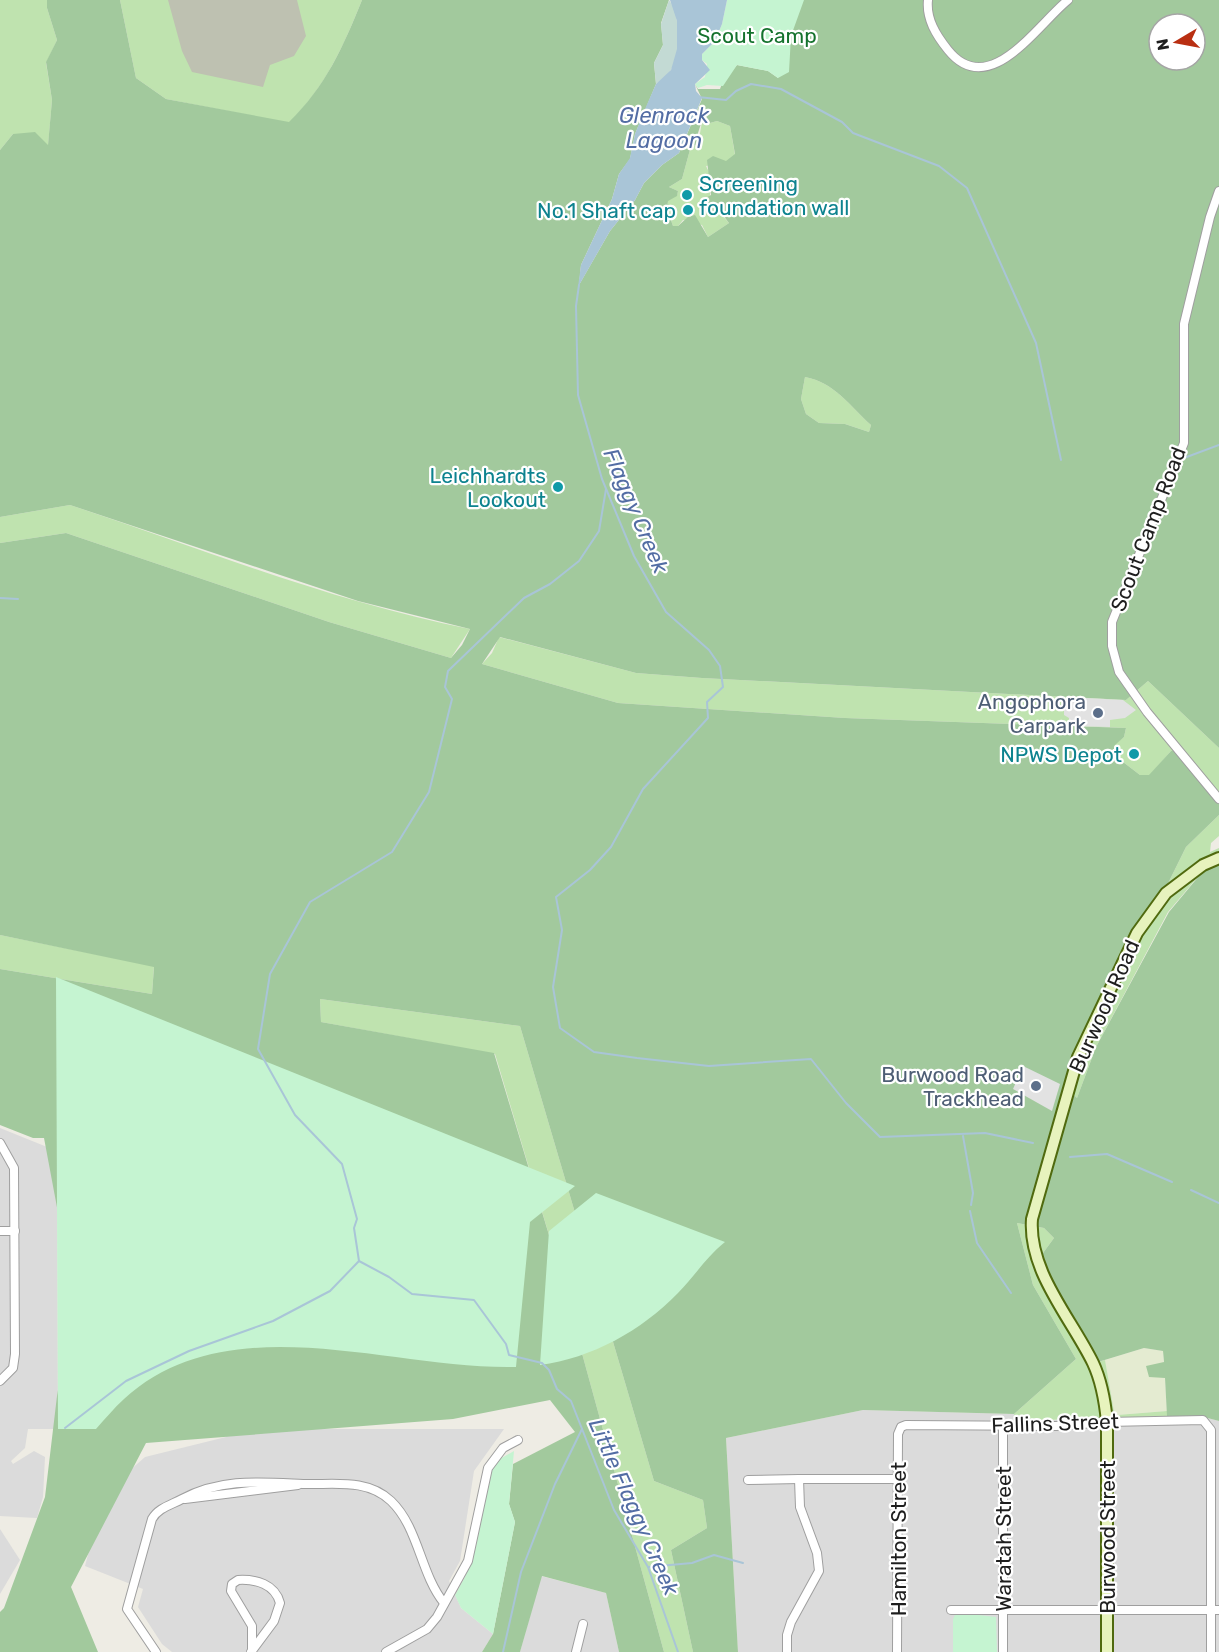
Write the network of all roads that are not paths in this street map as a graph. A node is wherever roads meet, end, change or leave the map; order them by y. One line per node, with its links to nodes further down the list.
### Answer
1 (928, 0): 2 (street)
2 (1068, 0)
3 (1219, 191): 4 (street, Scout Camp Road)
4 (1219, 800)
5 (1219, 858): 10 (main road, Burwood Road)
6 (0, 1143): 8 (street)
7 (0, 1231): 8 (street)
8 (15, 1231): 9 (street)
9 (0, 1381)
10 (1107, 1422): 11 (street, Fallins Street); 20 (street, Fallins Street); 21 (main road, Burwood Street)
11 (1003, 1426): 12 (street, Fallins Street); 19 (street, Waratah Street)
12 (900, 1428): 15 (street, Hamilton Street)
13 (518, 1440): 17 (street)
14 (799, 1479): 15 (street); 16 (street); 27 (street)
15 (898, 1479): 28 (street, Hamilton Street)
16 (748, 1480)
17 (444, 1603): 24 (street); 25 (street)
18 (951, 1610): 19 (street)
19 (1003, 1610): 21 (street); 29 (street, Waratah Street)
20 (1215, 1610): 21 (street); 31 (street)
21 (1107, 1611): 30 (main road, Burwood Street)
22 (583, 1624): 26 (street)
23 (251, 1651): 23 (street)
24 (156, 1652)
25 (386, 1652)
26 (576, 1652)
27 (787, 1652)
28 (897, 1652)
29 (1003, 1652)
30 (1107, 1652)
31 (1211, 1652)

